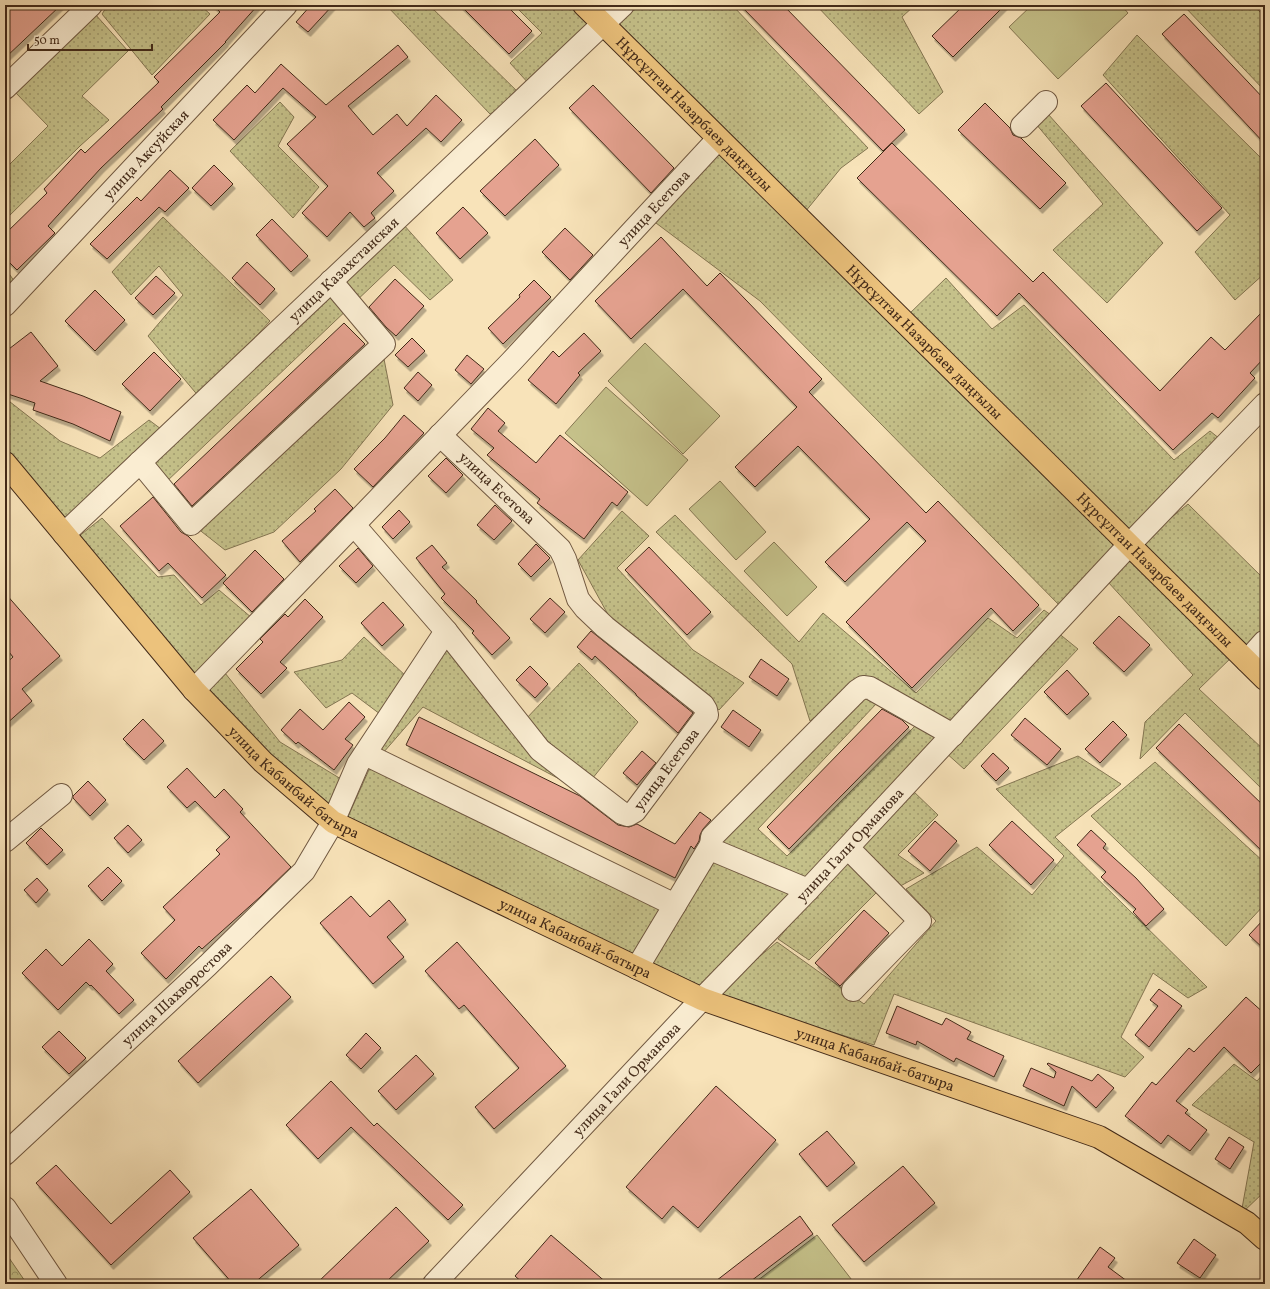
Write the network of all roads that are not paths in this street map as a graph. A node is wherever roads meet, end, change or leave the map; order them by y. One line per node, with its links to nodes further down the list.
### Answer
1 (91, 5): 6 (street)
2 (286, 5): 11 (street, улица Аксуйская)
3 (584, 5): 5 (main road, Нұрсұлтан Назарбаев даңғылы)
4 (623, 5): 5 (street, улица Казахстанская)
5 (602, 24): 9 (main road, Нұрсұлтан Назарбаев даңғылы); 10 (street, улица Казахстанская)
6 (5, 88)
7 (1046, 102): 8 (street)
8 (1022, 126)
9 (718, 139): 13 (street, улица Есетова); 18 (main road, Нұрсұлтан Назарбаев даңғылы)
10 (331, 281): 14 (street, улица Казахстанская); 14 (street)
11 (5, 305)
12 (1265, 404): 18 (street, улица Гали Орманова)
13 (440, 434): 16 (street, улица Есетова); 19 (street, улица Есетова)
14 (140, 462): 17 (street, улица Казахстанская)
15 (5, 463): 17 (main road, улица Кабанбай-батыра)
16 (354, 525): 19 (street, улица Есетова); 23 (street, улица Есетова)
17 (64, 534): 23 (main road, улица Кабанбай-батыра)
18 (1129, 545): 21 (main road, Нұрсұлтан Назарбаев даңғылы); 24 (street, улица Гали Орманова)
19 (446, 631): 25 (street, улица Шахворостова)
20 (1264, 642): 21 (street)
21 (1247, 661): 22 (main road, Нұрсұлтан Назарбаев даңғылы)
22 (1265, 679)
23 (194, 690): 27 (main road, улица Кабанбай-батыра)
24 (953, 736): 29 (street); 30 (street, улица Гали Орманова)
25 (366, 754): 27 (street, улица Шахворостова); 32 (street)
26 (61, 795): 28 (street)
27 (333, 822): 33 (main road, улица Кабанбай-батыра); 36 (street, улица Шахворостова)
28 (5, 841)
29 (711, 845): 31 (street); 32 (street)
30 (848, 848): 31 (street, улица Гали Орманова); 34 (street)
31 (808, 890): 35 (street, улица Гали Орманова)
32 (674, 905): 33 (street)
33 (637, 968): 35 (main road, улица Кабанбай-батыра)
34 (853, 990)
35 (702, 999): 38 (main road, улица Кабанбай-батыра); 40 (street, улица Гали Орманова)
36 (5, 1154)
37 (5, 1208): 39 (street)
38 (1265, 1239)
39 (56, 1284)
40 (434, 1284)

